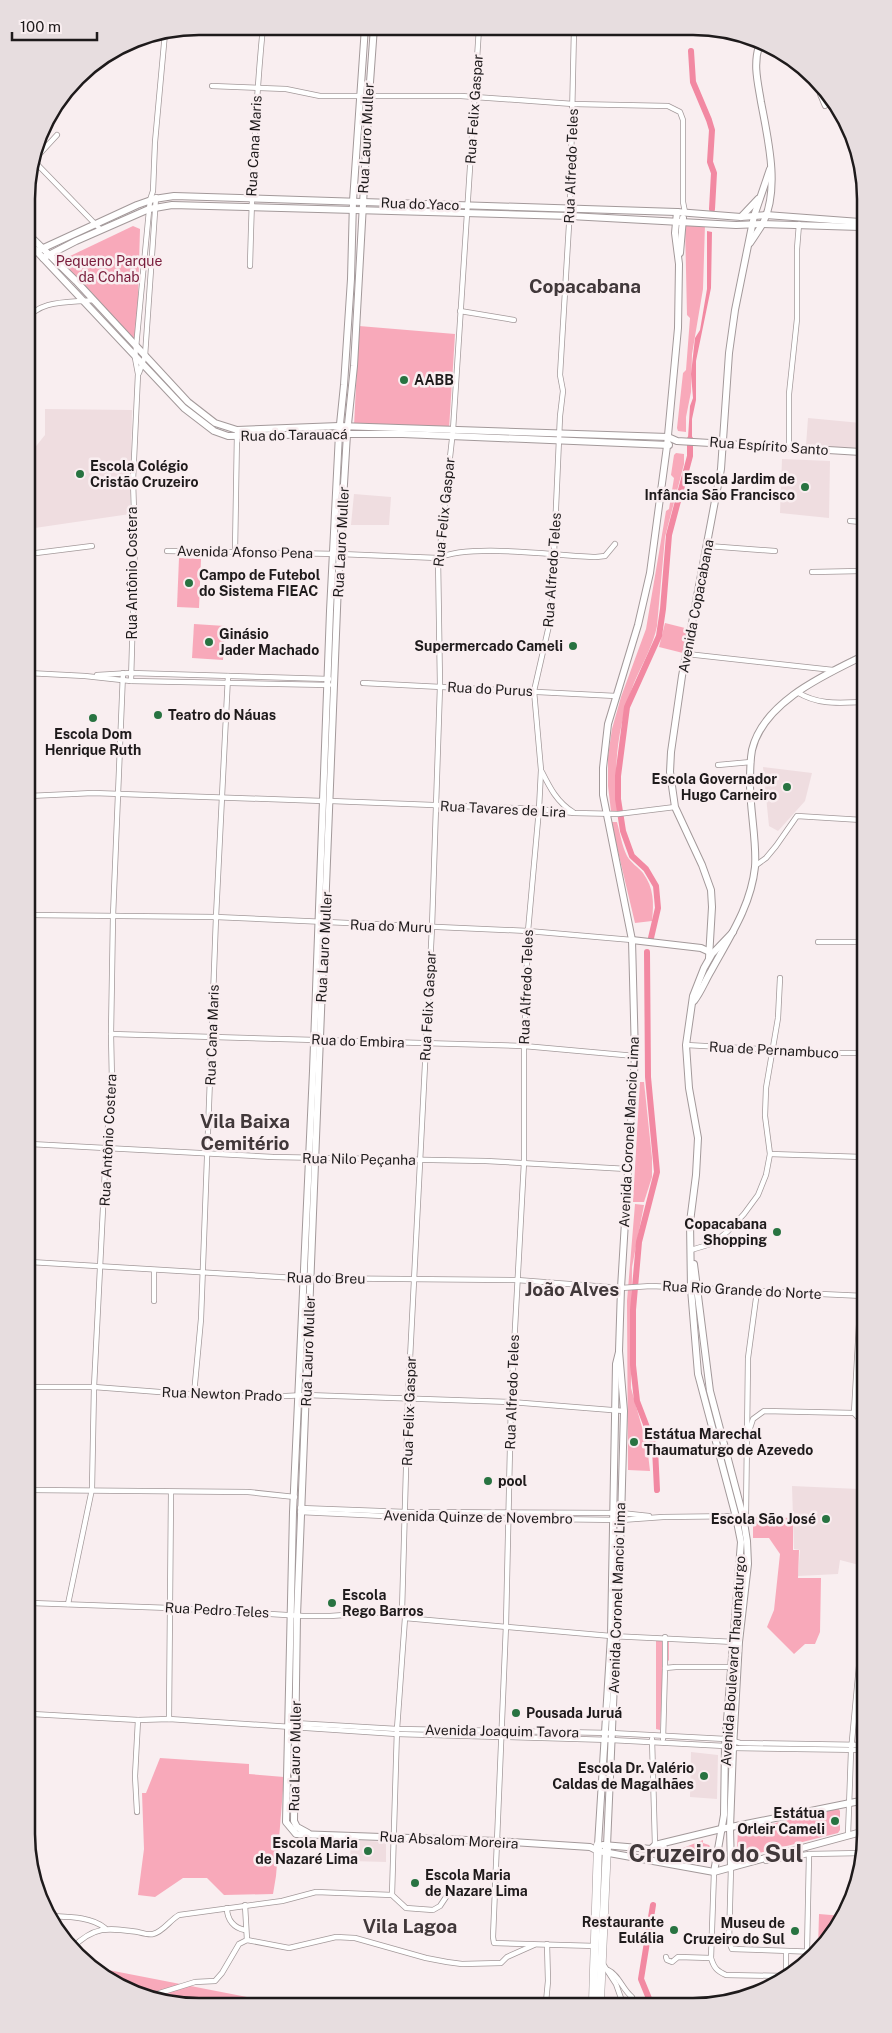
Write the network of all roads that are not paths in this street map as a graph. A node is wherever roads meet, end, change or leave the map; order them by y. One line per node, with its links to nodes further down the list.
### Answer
1 (262, 35): 9 (street, Rua Cana Maris)
2 (366, 35): 10 (street, Rua Lauro Muller)
3 (373, 35): 10 (street, Rua Lauro Muller)
4 (479, 35): 11 (street, Rua Felix Gaspar)
5 (574, 35): 13 (street, Rua Alfredo Teles)
6 (164, 39): 20 (street, Rua Antônio Costera)
7 (758, 49): 18 (street, Avenida Copacabana)
8 (212, 86): 9 (street)
9 (257, 88): 10 (street); 22 (street, Rua Cana Maris)
10 (365, 96): 11 (street); 21 (street, Rua Lauro Muller); 23 (street, Rua Lauro Muller)
11 (476, 97): 13 (street); 26 (street, Rua Felix Gaspar)
12 (821, 97): 14 (street)
13 (573, 104): 24 (street, Avenida Coronel Mancio Lima); 28 (street, Rua Alfredo Teles)
14 (825, 106)
15 (57, 135): 16 (street)
16 (43, 151)
17 (38, 166): 43 (street)
18 (770, 169): 19 (street, Avenida Copacabana); 25 (street, Avenida Copacabana)
19 (760, 196): 37 (street); 39 (street, Avenida Copacabana)
20 (153, 199): 22 (street, Rua do Yaco); 27 (street, Rua Antônio Costera); 29 (street, Rua Antônio Costera); 43 (street, Rua do Yaco)
21 (353, 201): 22 (street, Rua do Yaco); 23 (street, Rua do Yaco); 30 (street, Rua Lauro Muller)
22 (252, 202): 27 (street, Rua do Yaco); 30 (street, Rua do Yaco); 58 (street, Rua Cana Maris)
23 (363, 202): 26 (street, Rua do Yaco); 31 (street, Rua Lauro Muller)
24 (682, 202): 32 (street, Avenida Coronel Mancio Lima); 33 (street, Avenida Coronel Mancio Lima)
25 (769, 202): 35 (street, Avenida Copacabana); 38 (street)
26 (468, 205): 28 (street, Rua do Yaco); 34 (street, Rua Felix Gaspar)
27 (156, 207): 29 (street, Rua do Yaco); 56 (street, Rua Antônio Costera)
28 (570, 208): 32 (street, Rua do Yaco); 36 (street, Rua Alfredo Teles)
29 (149, 209): 49 (street, Rua do Yaco); 55 (street, Rua Antônio Costera)
30 (353, 210): 31 (street, Rua do Yaco); 72 (street, Rua Lauro Muller)
31 (363, 211): 34 (street, Rua do Yaco); 73 (street, Rua Lauro Muller)
32 (677, 212): 33 (street, Rua do Yaco); 40 (street, Avenida Coronel Mancio Lima)
33 (685, 212): 37 (street, Rua do Yaco); 41 (street, Avenida Coronel Mancio Lima)
34 (466, 214): 36 (street, Rua do Yaco); 61 (street, Rua Felix Gaspar)
35 (766, 215): 38 (street); 39 (street); 45 (street, Avenida Copacabana)
36 (570, 216): 40 (street, Rua do Yaco); 74 (street, Rua Alfredo Teles)
37 (741, 217): 39 (street, Rua do Yaco)
38 (778, 217): 42 (street)
39 (754, 220): 45 (street); 47 (street, Rua do Yaco); 51 (street, Avenida Copacabana)
40 (675, 221): 41 (street, Rua do Yaco); 57 (street, Avenida Coronel Mancio Lima)
41 (683, 221): 47 (street, Rua do Yaco); 57 (street, Avenida Coronel Mancio Lima)
42 (800, 221): 45 (street); 46 (street); 85 (street)
43 (95, 223): 49 (street); 53 (street, Rua do Yaco)
44 (857, 223): 46 (street)
45 (762, 224): 51 (street, Avenida Copacabana)
46 (849, 224): 48 (street)
47 (736, 225): 51 (street)
48 (857, 227)
49 (101, 230): 54 (street, Rua do Yaco)
50 (35, 243): 53 (street)
51 (749, 244): 83 (street, Avenida Copacabana)
52 (35, 246): 53 (street)
53 (40, 249): 54 (street)
54 (46, 256): 59 (street, Rua do Tarauacá); 60 (street, Rua do Tarauacá)
55 (144, 257): 56 (street); 63 (street, Rua Antônio Costera)
56 (152, 258): 64 (street, Rua Antônio Costera)
57 (679, 264): 80 (street, Avenida Coronel Mancio Lima)
58 (250, 266)
59 (93, 300): 60 (street); 66 (street, Rua do Tarauacá)
60 (83, 302): 62 (street); 68 (street, Rua do Tarauacá)
61 (460, 310): 65 (street); 76 (street, Rua Felix Gaspar)
62 (35, 311)
63 (140, 320): 64 (street); 66 (street, Rua Antônio Costera)
64 (148, 320): 67 (street, Rua Antônio Costera)
65 (514, 320)
66 (138, 347): 67 (street, Rua do Tarauacá); 68 (street, Rua Antônio Costera)
67 (145, 356): 69 (street, Rua Antônio Costera); 75 (street, Rua do Tarauacá)
68 (135, 358): 69 (street, Rua do Tarauacá); 70 (street, Rua Antônio Costera)
69 (142, 365): 70 (street, Rua Antônio Costera); 75 (street, Rua do Tarauacá)
70 (138, 374): 107 (street, Rua Antônio Costera)
71 (304, 426): 72 (street, Rua do Tarauacá); 75 (street, Rua do Tarauacá); 77 (street)
72 (339, 426): 73 (street, Rua do Tarauacá); 78 (street, Rua Lauro Muller)
73 (347, 426): 76 (street, Rua do Tarauacá); 79 (street, Rua Lauro Muller)
74 (559, 432): 76 (street, Rua do Tarauacá); 80 (street, Rua Espírito Santo); 81 (street, Rua Alfredo Teles)
75 (237, 433): 77 (street, Rua do Tarauacá); 94 (street)
76 (452, 433): 79 (street, Rua do Tarauacá); 81 (street, Rua do Tarauacá); 99 (street, Rua Felix Gaspar)
77 (305, 434): 78 (street, Rua do Tarauacá)
78 (339, 434): 79 (street, Rua do Tarauacá); 96 (street, Rua Lauro Muller)
79 (347, 434): 97 (street, Rua Lauro Muller)
80 (668, 436): 82 (street, Rua Espírito Santo); 84 (street, Avenida Coronel Mancio Lima)
81 (559, 440): 84 (street); 98 (street, Rua Alfredo Teles)
82 (677, 441): 83 (street, Rua Espírito Santo); 84 (street, Rua Espírito Santo)
83 (722, 443): 85 (street, Rua Espírito Santo); 91 (street, Avenida Copacabana)
84 (667, 446): 118 (street, Avenida Coronel Mancio Lima)
85 (789, 448): 86 (street, Rua Espírito Santo)
86 (857, 452)
87 (850, 521): 88 (street)
88 (857, 522)
89 (615, 544): 98 (street, Avenida Afonso Pena)
90 (92, 546): 95 (street)
91 (708, 546): 93 (street); 102 (street, Avenida Copacabana)
92 (167, 551): 94 (street, Avenida Afonso Pena)
93 (775, 551)
94 (235, 552): 96 (street, Avenida Afonso Pena)
95 (35, 553)
96 (332, 554): 97 (street, Avenida Afonso Pena); 112 (street, Rua Lauro Muller)
97 (340, 554): 99 (street, Avenida Afonso Pena); 112 (street, Rua Lauro Muller)
98 (555, 556): 99 (street, Avenida Afonso Pena); 116 (street, Rua Alfredo Teles)
99 (438, 558): 115 (street, Rua Felix Gaspar)
100 (857, 571): 101 (street)
101 (812, 572)
102 (687, 654): 104 (street); 129 (street, Avenida Copacabana)
103 (857, 659): 104 (street)
104 (834, 670): 117 (street)
105 (35, 673): 108 (street)
106 (123, 673): 107 (street); 108 (street); 110 (street, Rua Antônio Costera)
107 (131, 673): 109 (street); 111 (street, Rua Antônio Costera)
108 (85, 676): 110 (street)
109 (228, 676): 112 (street); 114 (street, Rua Cana Maris)
110 (122, 680): 111 (street); 123 (street, Rua Antônio Costera)
111 (131, 682): 114 (street)
112 (331, 682): 114 (street); 126 (street, Rua Lauro Muller); 127 (street, Rua Lauro Muller)
113 (363, 683): 115 (street, Rua do Purus)
114 (228, 684): 125 (street, Rua Cana Maris)
115 (440, 686): 116 (street, Rua do Purus); 128 (street, Rua Felix Gaspar)
116 (534, 691): 118 (street, Rua do Purus); 122 (street, Rua Alfredo Teles)
117 (798, 692): 119 (street); 120 (street)
118 (616, 696): 132 (street, Avenida Coronel Mancio Lima)
119 (857, 702)
120 (751, 762): 121 (street); 134 (street)
121 (718, 765)
122 (541, 770): 130 (street, Rua Alfredo Teles); 131 (street)
123 (117, 795): 124 (street); 125 (street); 136 (street, Rua Antônio Costera)
124 (35, 796)
125 (223, 798): 127 (street); 137 (street, Rua Cana Maris)
126 (331, 801): 128 (street, Rua Tavares de Lira); 138 (street, Rua Lauro Muller)
127 (323, 802): 138 (street, Rua Lauro Muller)
128 (435, 806): 130 (street, Rua Tavares de Lira); 139 (street, Rua Felix Gaspar)
129 (675, 807): 132 (street, Rua Tavares de Lira); 145 (street, Avenida Copacabana)
130 (539, 808): 131 (street, Rua Tavares de Lira); 140 (street, Rua Alfredo Teles)
131 (574, 813): 132 (street, Rua Tavares de Lira)
132 (607, 814): 142 (street, Avenida Coronel Mancio Lima)
133 (857, 820): 134 (street)
134 (755, 866): 141 (street)
135 (35, 915): 136 (street, Rua do Muru)
136 (114, 916): 137 (street, Rua do Muru); 149 (street, Rua Antônio Costera)
137 (216, 917): 138 (street, Rua do Muru); 150 (street, Rua Cana Maris)
138 (322, 923): 139 (street, Rua do Muru); 151 (street, Rua Lauro Muller)
139 (432, 927): 140 (street, Rua do Muru); 152 (street, Rua Felix Gaspar)
140 (528, 931): 142 (street, Rua do Muru); 154 (street, Rua Alfredo Teles)
141 (733, 932): 145 (street, Avenida Boulevard Thaumaturgo); 146 (street, Avenida Boulevard Thaumaturgo)
142 (632, 940): 145 (street, Rua do Muru); 157 (street, Avenida Coronel Mancio Lima)
143 (818, 942): 144 (street)
144 (857, 942)
145 (710, 955): 146 (street); 148 (street, Avenida Boulevard Thaumaturgo)
146 (717, 960): 148 (street, Avenida Boulevard Thaumaturgo)
147 (780, 978): 155 (street)
148 (693, 1002): 153 (street, Avenida Boulevard Thaumaturgo)
149 (111, 1034): 150 (street, Rua do Embira); 159 (street, Rua Antônio Costera)
150 (212, 1038): 151 (street, Rua do Embira); 160 (street, Rua Cana Maris)
151 (317, 1040): 152 (street, Rua do Embira); 162 (street, Rua Lauro Muller)
152 (425, 1043): 154 (street, Rua do Embira); 164 (street, Rua Felix Gaspar)
153 (686, 1045): 155 (street, Rua de Pernambuco); 167 (street, Avenida Boulevard Thaumaturgo)
154 (524, 1046): 157 (street, Rua do Embira); 165 (street, Rua Alfredo Teles)
155 (772, 1050): 156 (street, Rua de Pernambuco); 161 (street)
156 (857, 1053)
157 (635, 1056): 166 (street, Avenida Coronel Mancio Lima)
158 (35, 1144): 159 (street, Rua Nilo Peçanha)
159 (106, 1149): 160 (street, Rua Nilo Peçanha); 169 (street, Rua Antônio Costera)
160 (207, 1152): 162 (street, Rua Nilo Peçanha); 171 (street, Rua Cana Maris)
161 (770, 1154): 163 (street); 167 (street)
162 (312, 1157): 164 (street, Rua Nilo Peçanha); 172 (street, Rua Lauro Muller)
163 (857, 1157)
164 (419, 1160): 165 (street, Rua Nilo Peçanha); 173 (street, Rua Felix Gaspar)
165 (524, 1162): 166 (street, Rua Nilo Peçanha); 174 (street, Rua Alfredo Teles)
166 (627, 1169): 175 (street, Avenida Coronel Mancio Lima)
167 (691, 1250): 176 (street, Avenida Boulevard Thaumaturgo)
168 (35, 1262): 169 (street, Rua do Breu)
169 (101, 1268): 170 (street, Rua do Breu); 184 (street, Rua Antônio Costera)
170 (154, 1270): 171 (street, Rua do Breu); 179 (street)
171 (202, 1272): 172 (street, Rua do Breu); 185 (street, Rua Cana Maris)
172 (307, 1277): 173 (street, Rua do Breu); 180 (street, Rua Lauro Muller)
173 (415, 1280): 174 (street, Rua do Breu); 188 (street, Rua Felix Gaspar)
174 (517, 1280): 175 (street, Rua do Breu); 189 (street, Rua Alfredo Teles)
175 (621, 1288): 176 (street, Rua Rio Grande do Norte); 181 (street, Avenida Coronel Mancio Lima)
176 (695, 1289): 177 (street, Rua Rio Grande do Norte); 204 (street, Avenida Boulevard Thaumaturgo)
177 (757, 1291): 178 (street, Rua Rio Grande do Norte); 194 (street)
178 (857, 1296)
179 (154, 1301)
180 (305, 1335): 186 (street, Rua Lauro Muller); 187 (street, Rua Lauro Muller)
181 (620, 1351): 190 (street, Avenida Coronel Mancio Lima); 191 (street, Avenida Coronel Mancio Lima)
182 (857, 1369): 192 (street)
183 (35, 1387): 184 (street, Rua Newton Prado)
184 (94, 1387): 185 (street, Rua Newton Prado); 195 (street, Rua Antônio Costera)
185 (194, 1394): 187 (street, Rua Newton Prado)
186 (306, 1395): 187 (street, Rua Newton Prado); 188 (street, Rua Newton Prado); 199 (street, Rua Lauro Muller)
187 (298, 1396): 198 (street, Rua Lauro Muller)
188 (408, 1398): 189 (street, Rua Newton Prado); 203 (street, Rua Felix Gaspar)
189 (511, 1402): 190 (street, Rua Newton Prado); 202 (street, Rua Alfredo Teles)
190 (615, 1411): 191 (street, Rua Newton Prado); 205 (street, Avenida Coronel Mancio Lima)
191 (624, 1411): 205 (street, Avenida Coronel Mancio Lima)
192 (854, 1413): 193 (street); 194 (street)
193 (857, 1415)
194 (747, 1439): 204 (street)
195 (92, 1489): 196 (street); 197 (street); 208 (street, Rua Antônio Costera)
196 (35, 1490)
197 (171, 1492): 198 (street); 209 (street)
198 (294, 1497): 199 (street); 200 (street, Rua Lauro Muller)
199 (302, 1498): 201 (street, Rua Lauro Muller)
200 (293, 1510): 201 (street, Avenida Quinze de Novembro); 211 (street, Rua Lauro Muller)
201 (301, 1510): 203 (street, Avenida Quinze de Novembro); 212 (street, Rua Lauro Muller)
202 (509, 1512): 203 (street, Avenida Quinze de Novembro); 205 (street, Avenida Quinze de Novembro); 206 (street, Rua Alfredo Teles)
203 (405, 1514): 206 (street, Avenida Quinze de Novembro); 210 (street, Rua Felix Gaspar)
204 (742, 1516): 205 (street, Avenida Quinze de Novembro); 217 (street, Avenida Boulevard Thaumaturgo)
205 (617, 1517): 206 (street, Avenida Quinze de Novembro); 215 (street, Avenida Coronel Mancio Lima)
206 (508, 1518): 214 (street, Rua Alfredo Teles)
207 (35, 1603): 208 (street, Rua Pedro Teles)
208 (68, 1604): 209 (street, Rua Pedro Teles)
209 (170, 1608): 211 (street, Rua Pedro Teles); 222 (street)
210 (402, 1611): 212 (street, Rua Pedro Teles); 213 (street, Rua Felix Gaspar)
211 (289, 1614): 212 (street, Rua Pedro Teles); 224 (street, Rua Lauro Muller)
212 (297, 1616): 225 (street, Rua Lauro Muller)
213 (405, 1618): 214 (street); 226 (street, Rua Felix Gaspar)
214 (506, 1625): 215 (street); 227 (street, Rua Alfredo Teles)
215 (614, 1636): 216 (street); 228 (street, Avenida Coronel Mancio Lima)
216 (665, 1637): 217 (street); 218 (street)
217 (736, 1642): 219 (street, Avenida Boulevard Thaumaturgo); 233 (street, Avenida Boulevard Thaumaturgo)
218 (665, 1668): 219 (street); 230 (street)
219 (731, 1668): 233 (street, Avenida Boulevard Thaumaturgo)
220 (857, 1697): 234 (street)
221 (35, 1714): 223 (street, Avenida Joaquim Tavora)
222 (169, 1719): 223 (street, Avenida Joaquim Tavora); 224 (street, Avenida Joaquim Tavora)
223 (138, 1720): 240 (street)
224 (287, 1725): 225 (street, Avenida Joaquim Tavora); 243 (street, Rua Lauro Muller)
225 (296, 1726): 226 (street, Avenida Joaquim Tavora); 243 (street, Rua Lauro Muller)
226 (397, 1731): 227 (street, Avenida Joaquim Tavora); 229 (street, Avenida Joaquim Tavora); 246 (street, Rua Felix Gaspar)
227 (501, 1731): 228 (street, Avenida Joaquim Tavora); 229 (street, Rua Alfredo Teles)
228 (608, 1736): 229 (street, Avenida Joaquim Tavora); 231 (street, Avenida Joaquim Tavora); 249 (street, Avenida Coronel Mancio Lima)
229 (500, 1737): 247 (street, Rua Alfredo Teles)
230 (663, 1737): 231 (street, Avenida Joaquim Tavora); 232 (street); 233 (street, Avenida Joaquim Tavora)
231 (652, 1739): 232 (street, Avenida Joaquim Tavora); 248 (street)
232 (663, 1742): 233 (street, Avenida Joaquim Tavora)
233 (729, 1744): 234 (street); 236 (street); 241 (street, Avenida Boulevard Thaumaturgo); 242 (street, Avenida Boulevard Thaumaturgo)
234 (852, 1744): 235 (street); 236 (street)
235 (857, 1744)
236 (851, 1751): 237 (street); 239 (street)
237 (857, 1751)
238 (857, 1802): 239 (street)
239 (848, 1804): 241 (street); 245 (street)
240 (137, 1812)
241 (730, 1828): 242 (street); 254 (street, Avenida Boulevard Thaumaturgo)
242 (721, 1829): 248 (street); 255 (street, Avenida Boulevard Thaumaturgo)
243 (309, 1833): 246 (street, Rua Absalom Moreira)
244 (857, 1833): 245 (street)
245 (848, 1835): 253 (street)
246 (394, 1837): 247 (street, Rua Absalom Moreira); 257 (street, Rua Felix Gaspar)
247 (496, 1841): 249 (street, Rua Absalom Moreira); 265 (street, Rua Alfredo Teles)
248 (657, 1846): 249 (street); 252 (street); 252 (street)
249 (603, 1848): 252 (street); 267 (main road)
250 (809, 1854): 251 (street); 253 (street); 269 (street)
251 (856, 1854)
252 (658, 1861): 255 (street)
253 (747, 1863): 254 (street)
254 (731, 1867): 255 (street); 268 (street)
255 (714, 1872): 271 (street)
256 (448, 1894): 257 (street)
257 (392, 1896): 258 (street)
258 (245, 1905): 259 (street); 262 (street)
259 (227, 1908): 261 (street); 262 (street)
260 (58, 1917): 261 (street)
261 (105, 1928): 264 (street)
262 (245, 1930): 263 (street)
263 (249, 1940): 265 (street); 275 (street)
264 (78, 1944)
265 (535, 1944): 266 (street)
266 (547, 1944): 267 (street); 277 (street)
267 (599, 1946): 272 (main road)
268 (786, 1952): 269 (street); 273 (street)
269 (807, 1952)
270 (666, 1957): 271 (street)
271 (711, 1958): 274 (street)
272 (600, 1968): 276 (street); 278 (main road); 279 (main road); 280 (street)
273 (786, 1969)
274 (774, 1977)
275 (160, 1993)
276 (632, 1996)
277 (546, 1998)
278 (594, 1998)
279 (600, 1998)
280 (621, 1998)

